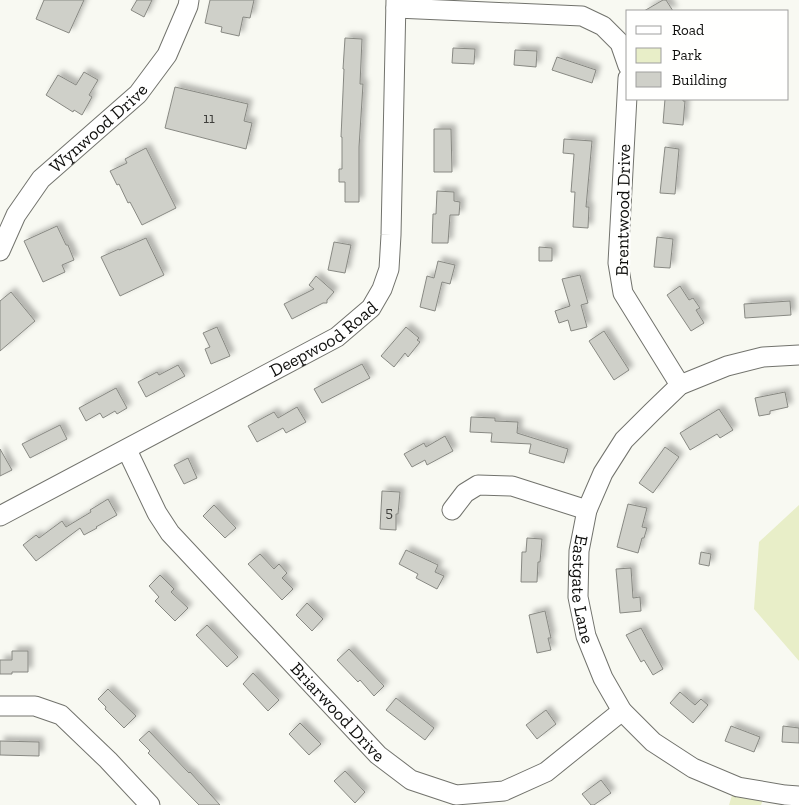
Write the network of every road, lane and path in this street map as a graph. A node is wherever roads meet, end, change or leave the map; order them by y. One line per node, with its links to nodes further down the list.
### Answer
1 (189, 0): 5 (street, Wynwood Drive)
2 (396, 4): 3 (street); 8 (street, Deepwood Road)
3 (626, 60)
4 (627, 100): 7 (street, Brentwood Drive)
5 (0, 250)
6 (799, 355): 7 (street, Eastgate Lane)
7 (680, 385): 10 (street, Eastgate Lane)
8 (127, 450): 11 (street, Deepwood Road); 13 (street, Briarwood Drive)
9 (452, 510): 10 (street)
10 (587, 510): 13 (street, Eastgate Lane)
11 (0, 516)
12 (0, 706): 15 (street)
13 (622, 711): 14 (street, Eastgate Lane)
14 (799, 796)
15 (150, 805)

